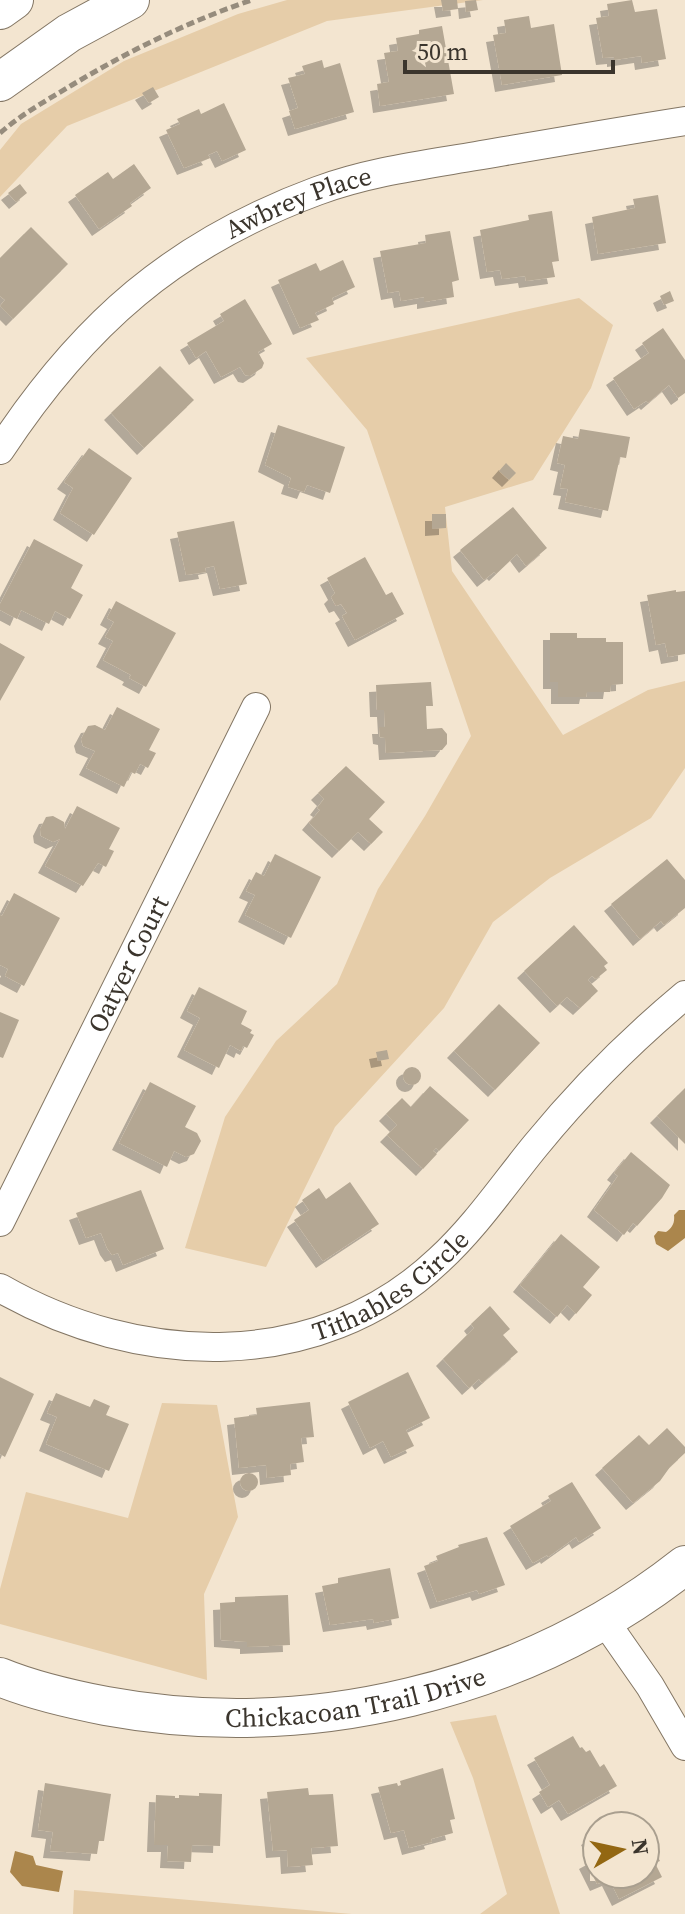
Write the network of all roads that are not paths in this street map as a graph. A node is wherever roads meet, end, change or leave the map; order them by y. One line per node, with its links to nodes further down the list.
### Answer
1 (14, 0): 3 (street)
2 (130, 0): 4 (street)
3 (0, 10)
4 (0, 82)
5 (685, 121): 6 (street, Awbrey Place)
6 (0, 450)
7 (256, 707): 9 (street, Oatyer Court)
8 (685, 995): 10 (street, Tithables Circle)
9 (0, 1222)
10 (0, 1288)
11 (685, 1565): 12 (street, Chickacoan Trail Drive)
12 (604, 1620): 13 (street, Chickacoan Trail Drive); 14 (street)
13 (0, 1677)
14 (685, 1746)

